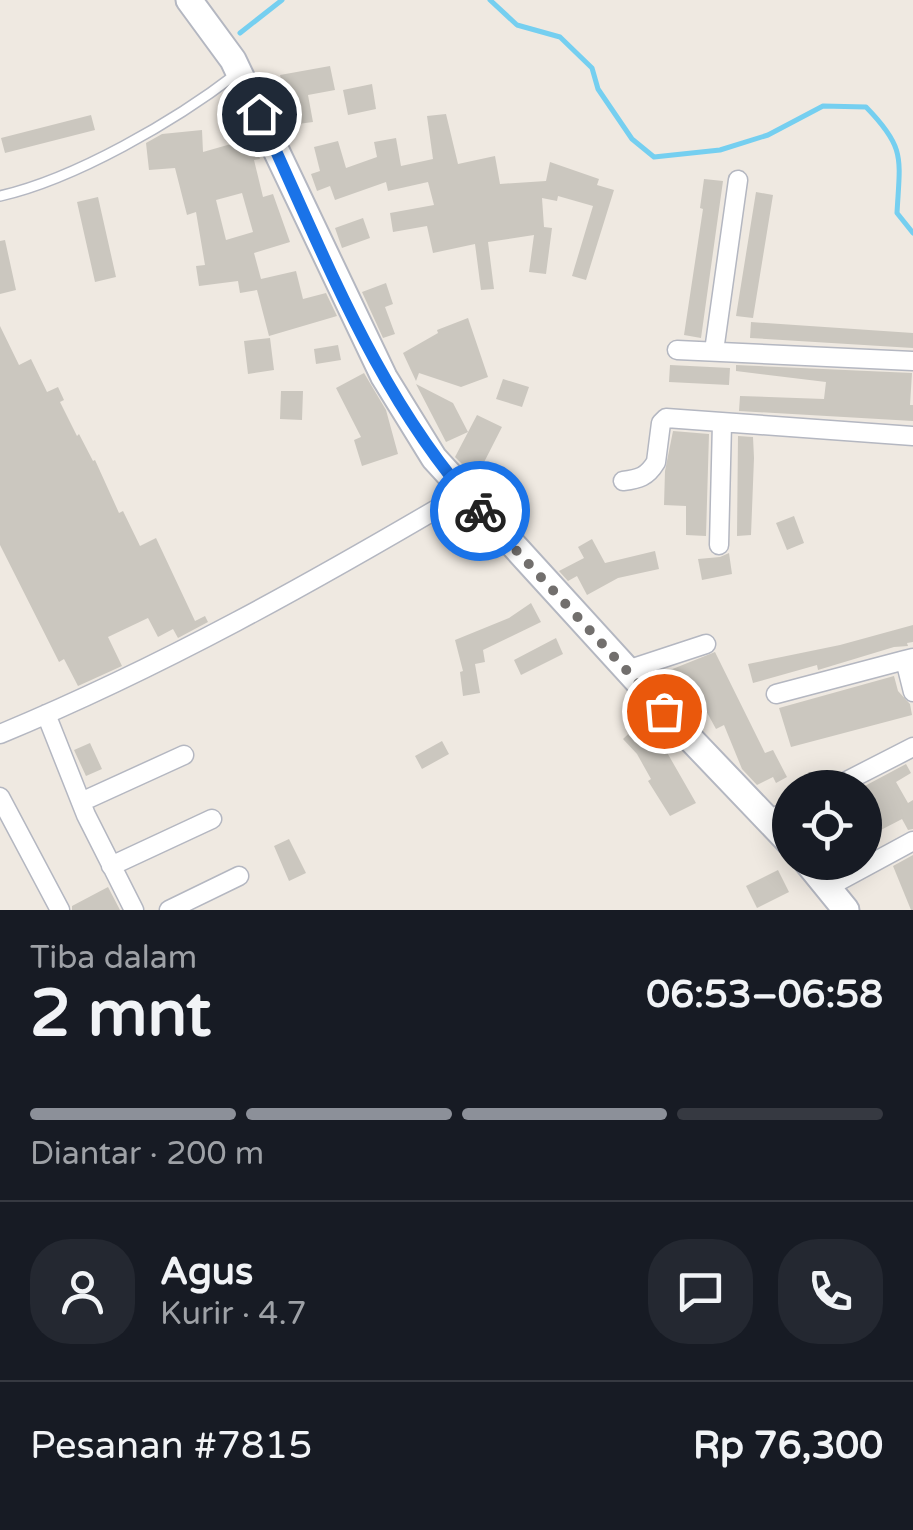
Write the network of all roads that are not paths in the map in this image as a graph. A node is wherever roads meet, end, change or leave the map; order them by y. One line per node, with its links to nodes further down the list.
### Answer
1 (189, 0): 2 (main road)
2 (238, 72): 4 (lane); 11 (main road)
3 (738, 180): 6 (street)
4 (0, 196)
5 (677, 350): 6 (street)
6 (714, 351): 7 (street)
7 (913, 361)
8 (722, 424): 9 (street); 10 (street); 12 (street)
9 (913, 436)
10 (623, 480)
11 (464, 494): 15 (main road); 18 (street)
12 (719, 545)
13 (706, 644): 15 (street)
14 (909, 659): 16 (street); 17 (street)
15 (627, 670): 25 (main road)
16 (913, 692)
17 (776, 694)
18 (46, 714): 19 (street); 24 (street)
19 (0, 734)
20 (913, 746): 22 (street)
21 (184, 755): 24 (street)
22 (867, 770)
23 (0, 797): 32 (street)
24 (80, 802): 28 (street)
25 (772, 806)
26 (212, 819): 28 (street)
27 (913, 841): 31 (street)
28 (111, 866): 33 (street)
29 (239, 876): 34 (street)
30 (822, 880): 31 (main road)
31 (828, 888): 35 (main road)
32 (60, 910)
33 (134, 910)
34 (170, 910)
35 (846, 910)

